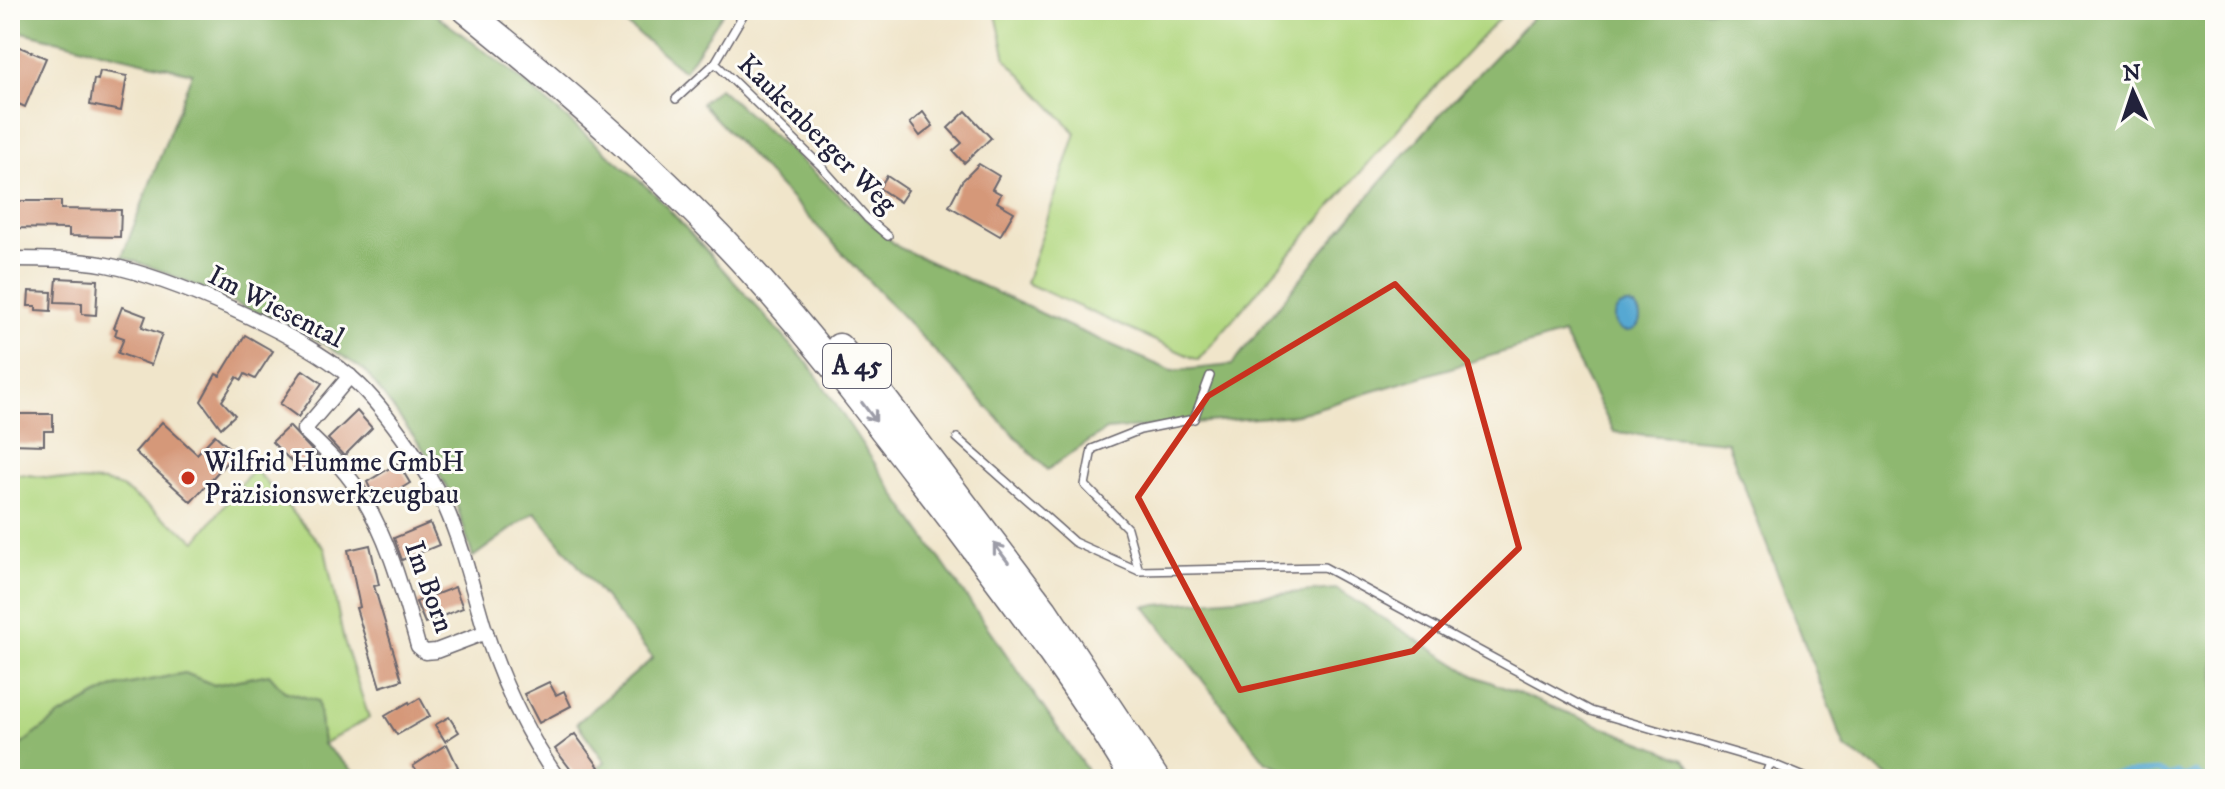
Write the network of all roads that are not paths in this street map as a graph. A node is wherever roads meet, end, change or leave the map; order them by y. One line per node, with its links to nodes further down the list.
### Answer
1 (466, 10): 15 (highway, A 45, one-way to 15)
2 (492, 10): 16 (highway, A 45, one-way to 2)
3 (746, 10): 4 (lane)
4 (715, 63): 5 (lane); 6 (lane, Kaukenberger Weg)
5 (676, 99)
6 (888, 236)
7 (10, 259): 8 (street, Im Wiesental)
8 (350, 376): 12 (street, Im Wiesental); 12 (street, Im Born)
9 (1210, 376): 11 (lane)
10 (957, 438): 11 (lane)
11 (1139, 571): 13 (lane)
12 (486, 632): 14 (street, Im Wiesental)
13 (1770, 763): 17 (lane); 18 (lane)
14 (558, 779)
15 (1134, 779)
16 (1156, 779)
17 (1764, 779)
18 (1809, 779)

